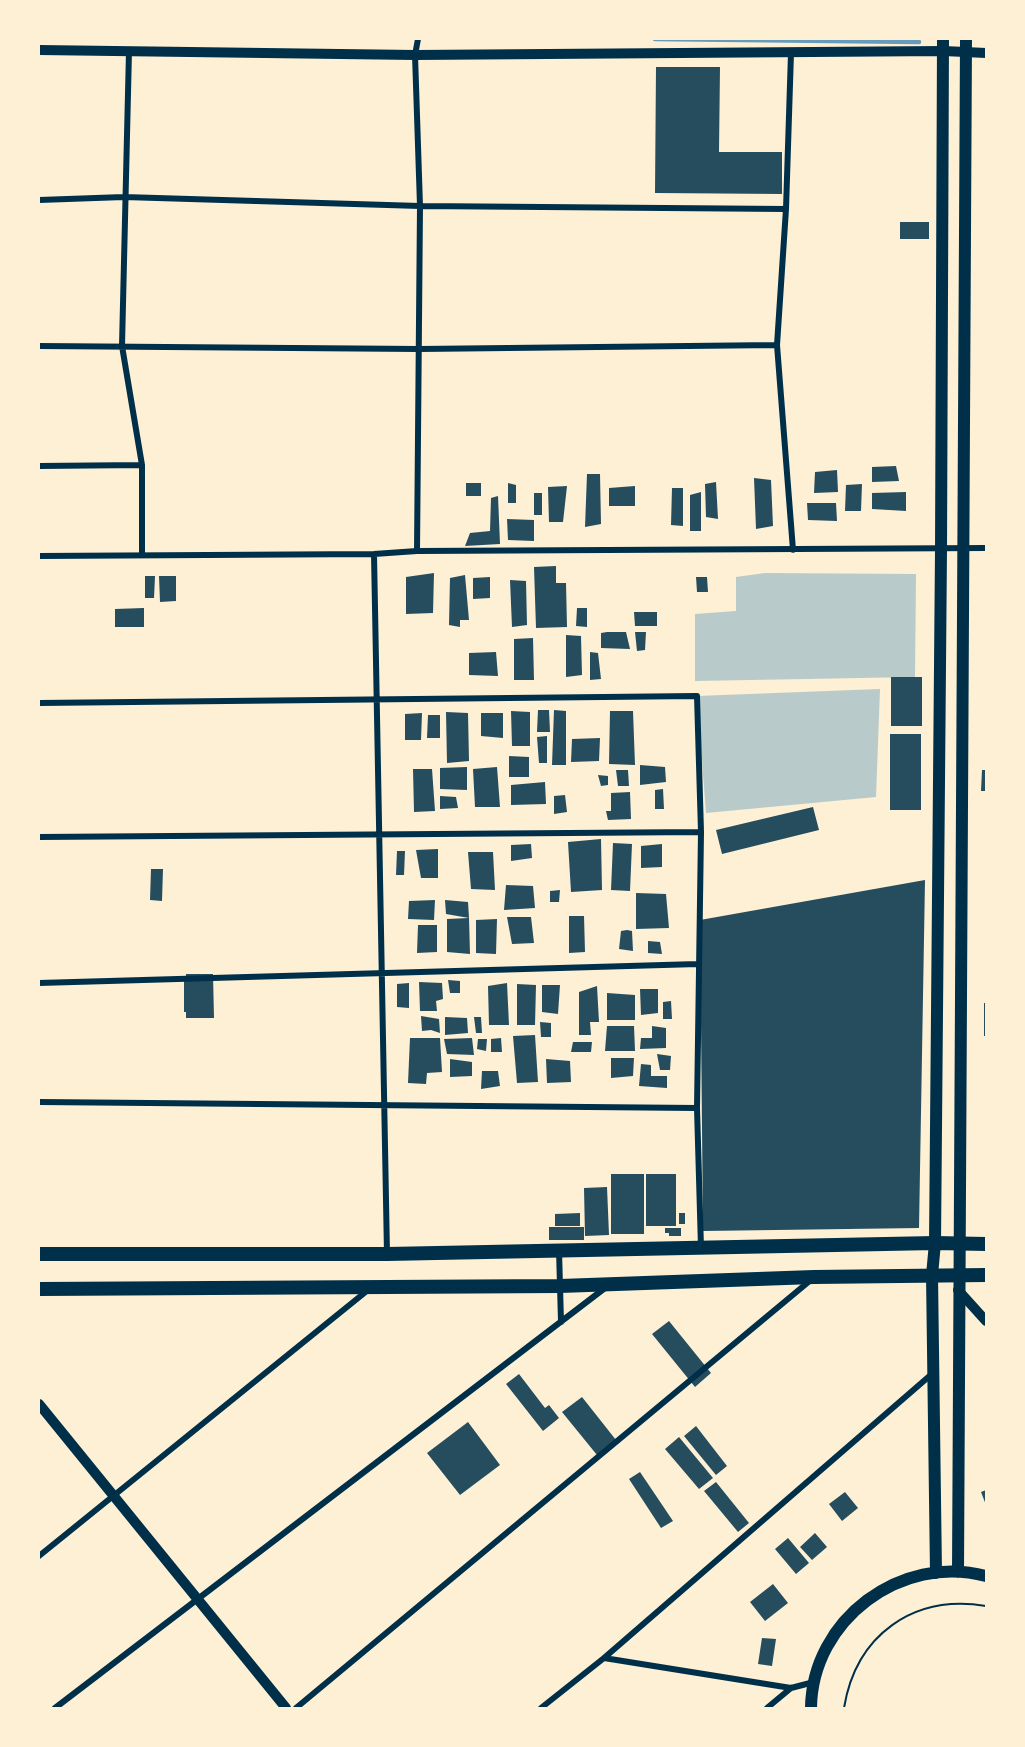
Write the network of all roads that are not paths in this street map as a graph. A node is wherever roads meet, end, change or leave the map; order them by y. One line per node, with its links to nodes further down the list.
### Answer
1 (418, 39): 9 (street)
2 (966, 39): 6 (main road)
3 (944, 45): 6 (street); 7 (street); 23 (main road)
4 (39, 50): 5 (street)
5 (129, 51): 9 (street); 10 (street)
6 (965, 52): 8 (street); 21 (main road)
7 (791, 53): 9 (street); 13 (street)
8 (986, 53)
9 (415, 55): 12 (street)
10 (124, 197): 11 (street); 12 (street); 16 (street)
11 (39, 200)
12 (420, 206): 13 (street); 17 (street)
13 (786, 209): 14 (street)
14 (777, 345): 17 (street); 22 (street)
15 (39, 346): 16 (street)
16 (122, 346): 17 (street); 18 (street)
17 (419, 349): 24 (street)
18 (142, 465): 19 (street); 26 (street)
19 (39, 466)
20 (986, 548): 21 (street)
21 (964, 549): 23 (street); 40 (main road)
22 (793, 550): 23 (street); 24 (street)
23 (941, 550): 39 (main road)
24 (417, 551): 25 (street)
25 (374, 554): 26 (street); 28 (street)
26 (142, 555): 27 (street)
27 (39, 556)
28 (377, 700): 29 (street); 30 (street); 31 (street)
29 (39, 704)
30 (701, 832): 31 (street); 33 (street)
31 (380, 834): 32 (street); 34 (street)
32 (39, 837)
33 (698, 964): 34 (street); 38 (street)
34 (382, 972): 35 (street); 37 (street)
35 (39, 982)
36 (39, 1102): 37 (street)
37 (385, 1103): 38 (street); 45 (street)
38 (697, 1107): 42 (street)
39 (935, 1243): 40 (main road); 42 (main road); 46 (main road)
40 (959, 1244): 41 (main road); 47 (main road)
41 (986, 1244)
42 (701, 1248): 43 (main road)
43 (559, 1250): 45 (main road); 52 (street)
44 (39, 1254): 45 (main road)
45 (387, 1254)
46 (932, 1275): 47 (main road); 49 (main road); 57 (main road)
47 (958, 1275): 48 (main road); 54 (main road)
48 (986, 1275)
49 (814, 1277): 50 (main road); 70 (street)
50 (610, 1284): 52 (main road); 56 (street)
51 (373, 1286): 52 (main road); 53 (main road); 59 (street)
52 (560, 1286): 56 (street)
53 (39, 1289)
54 (958, 1290): 55 (street); 61 (main road)
55 (986, 1321)
56 (561, 1322): 64 (street)
57 (933, 1373): 62 (main road); 65 (street)
58 (39, 1404): 59 (street)
59 (114, 1495): 60 (street); 64 (street)
60 (39, 1556)
61 (958, 1572): 62 (main road); 63 (main road)
62 (936, 1573): 66 (main road)
63 (986, 1576)
64 (198, 1599): 68 (street); 69 (street)
65 (603, 1658): 67 (street); 71 (street)
66 (814, 1682): 67 (street); 73 (main road)
67 (791, 1688): 72 (street)
68 (55, 1708)
69 (286, 1708)
70 (296, 1708)
71 (541, 1708)
72 (767, 1708)
73 (812, 1708)

